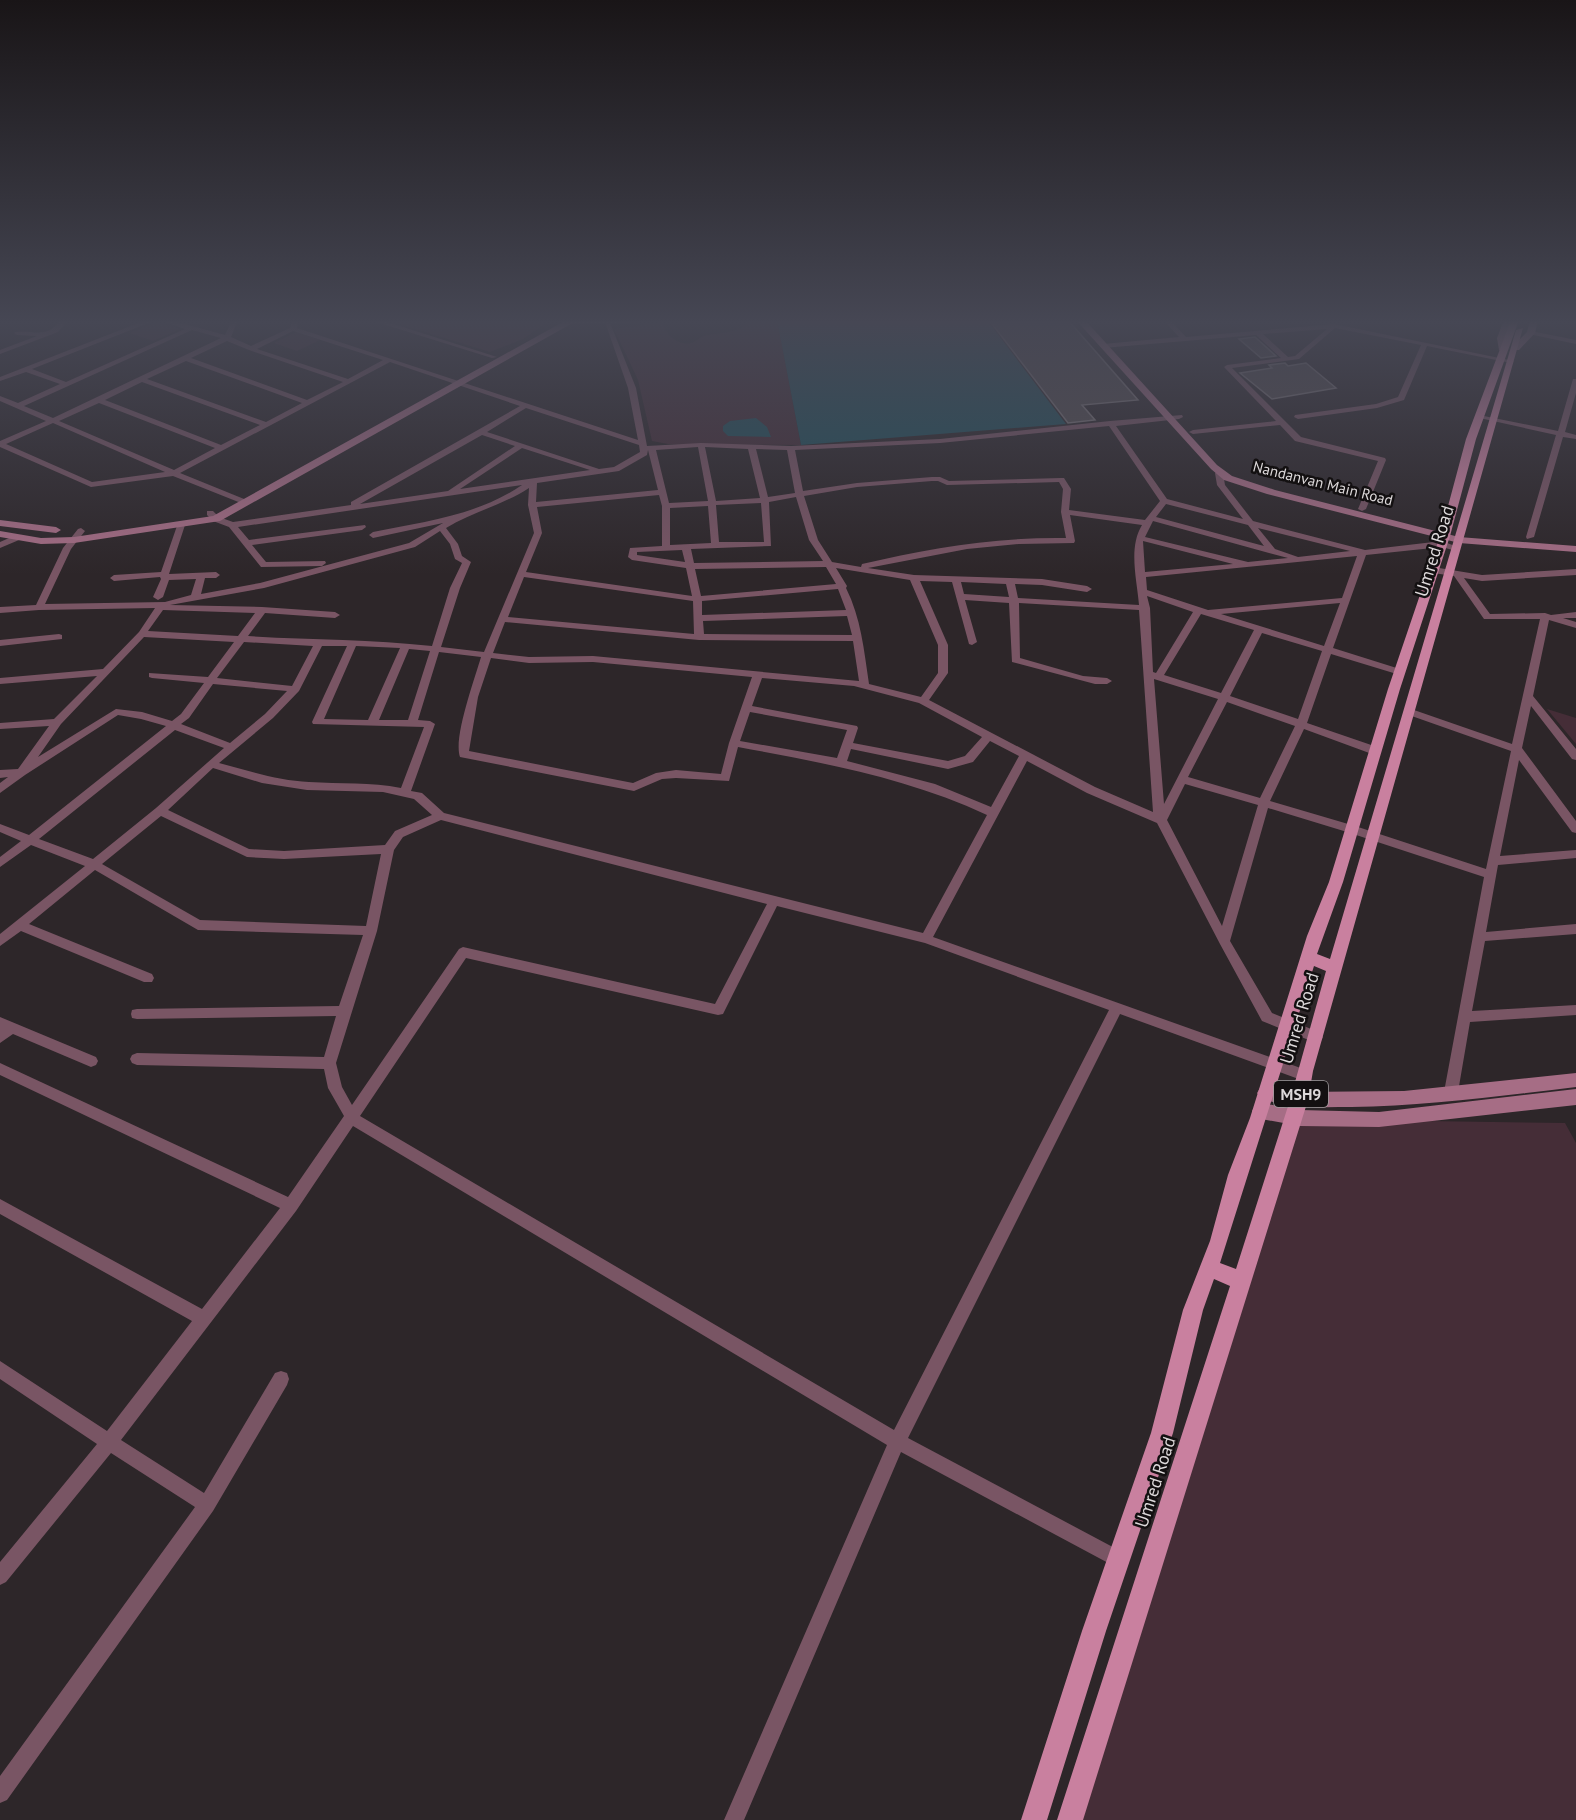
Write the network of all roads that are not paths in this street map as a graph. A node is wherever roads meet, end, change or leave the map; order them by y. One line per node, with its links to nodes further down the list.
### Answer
1 (88, 405): 19 (street)
2 (112, 405): 32 (street)
3 (213, 405): 22 (street)
4 (305, 405): 22 (street)
5 (415, 405): 41 (main road)
6 (418, 405): 44 (main road)
7 (526, 405): 23 (street); 31 (street)
8 (636, 405): 31 (street)
9 (1162, 405): 16 (main road)
10 (1164, 405): 16 (main road, Nandanvan Main Road)
11 (1264, 405): 21 (street)
12 (1380, 405): 17 (street)
13 (1491, 405): 18 (main road, Umred Road)
14 (1569, 405): 25 (street)
15 (16, 406): 19 (street)
16 (1174, 417): 20 (street); 24 (main road, Nandanvan Main Road); 36 (main road)
17 (1299, 417)
18 (1486, 418): 25 (street); 66 (main road, Umred Road)
19 (52, 421): 27 (street); 35 (street)
20 (1110, 423): 33 (street); 43 (street)
21 (1282, 423): 24 (street); 49 (street)
22 (266, 424): 32 (street)
23 (481, 432): 28 (street); 48 (street)
24 (1193, 432): 49 (main road, Nandanvan Main Road)
25 (1560, 433): 26 (street); 64 (street)
26 (1576, 437)
27 (0, 444): 35 (street)
28 (521, 445): 34 (street); 39 (street)
29 (701, 446): 30 (street); 31 (street); 45 (street)
30 (751, 446): 33 (street); 42 (street)
31 (646, 447): 34 (street); 38 (street)
32 (222, 448): 35 (street)
33 (791, 448): 40 (street)
34 (600, 471): 37 (street)
35 (174, 473): 41 (street)
36 (1219, 473): 55 (street); 66 (main road)
37 (533, 481): 39 (street); 46 (street); 52 (street)
38 (662, 492): 46 (street); 47 (street)
39 (448, 494): 48 (street)
40 (798, 497): 42 (street); 50 (street); 78 (street)
41 (236, 498): 44 (street); 51 (main road)
42 (765, 500): 45 (street); 70 (street)
43 (1164, 501): 53 (street); 55 (street)
44 (246, 503): 51 (main road)
45 (712, 503): 47 (street); 70 (street)
46 (532, 505): 84 (street)
47 (666, 506): 72 (street)
48 (346, 508): 57 (street)
49 (1362, 509): 66 (main road, Nandanvan Main Road)
50 (1065, 513): 53 (street); 81 (street)
51 (213, 516): 56 (main road); 57 (street); 61 (main road)
52 (456, 518): 59 (street); 62 (street)
53 (1149, 520): 65 (street); 74 (street)
54 (0, 523): 61 (main road)
55 (1252, 523): 74 (street); 75 (street)
56 (181, 525): 61 (main road); 87 (street)
57 (232, 525): 68 (street)
58 (362, 527): 68 (street)
59 (442, 528): 77 (street); 125 (street)
60 (0, 534): 63 (main road)
61 (77, 535): 63 (main road); 102 (street)
62 (373, 535)
63 (16, 537): 69 (street)
64 (1530, 537): 66 (main road, Nandanvan Main Road); 67 (main road, Nandanvan Main Road)
65 (1140, 538): 79 (street); 86 (street)
66 (1452, 538): 73 (main road); 75 (street); 83 (main road, Umred Road)
67 (1576, 539)
68 (248, 543): 77 (street)
69 (0, 545)
70 (715, 545): 71 (street)
71 (686, 547): 72 (street); 80 (street)
72 (666, 548): 80 (street)
73 (1576, 549)
74 (1272, 551): 76 (street)
75 (1363, 552): 76 (street); 100 (street)
76 (1302, 559): 79 (street)
77 (337, 563): 97 (street)
78 (829, 564): 80 (street); 81 (street); 93 (street)
79 (1248, 565): 86 (street)
80 (691, 566): 98 (street)
81 (858, 568): 90 (street)
82 (1576, 572): 83 (street)
83 (1447, 573): 110 (street); 129 (main road); 142 (main road, Umred Road / MSH9)
84 (521, 574): 98 (street); 111 (street)
85 (216, 575): 88 (street)
86 (1141, 575): 95 (street)
87 (165, 576): 88 (street); 89 (street); 101 (street)
88 (201, 576): 97 (street)
89 (114, 578)
90 (914, 578): 91 (street); 140 (street)
91 (955, 578): 92 (street); 96 (street)
92 (1010, 580): 94 (street); 99 (street)
93 (843, 586): 98 (street); 107 (street)
94 (1087, 589)
95 (1144, 592): 103 (street); 106 (street)
96 (960, 597): 99 (street); 120 (street)
97 (195, 598): 101 (street)
98 (697, 599): 112 (street)
99 (1014, 599): 103 (street); 135 (street)
100 (1345, 600): 106 (street); 126 (street)
101 (160, 603): 102 (street); 105 (street); 115 (street)
102 (39, 607): 104 (street)
103 (1145, 608): 132 (street)
104 (0, 610)
105 (262, 610): 108 (street); 118 (street)
106 (1203, 611): 114 (street); 132 (street)
107 (852, 613): 112 (street); 119 (street)
108 (335, 615)
109 (1576, 615): 110 (street)
110 (1545, 616): 113 (street); 138 (street)
111 (502, 618): 117 (street); 127 (street)
112 (698, 618): 117 (street)
113 (1576, 625)
114 (1258, 629): 126 (street); 139 (street)
115 (142, 634): 118 (street); 128 (street)
116 (59, 637): 121 (street)
117 (699, 637): 119 (street)
118 (243, 638): 122 (street); 134 (street)
119 (858, 638): 136 (street)
120 (972, 642)
121 (0, 643)
122 (319, 643): 123 (street); 137 (street)
123 (353, 643): 124 (street); 144 (street)
124 (406, 645): 125 (street); 144 (street)
125 (434, 649): 127 (street); 145 (street)
126 (1327, 650): 129 (street); 146 (street)
127 (487, 655): 130 (street); 150 (street)
128 (106, 672): 133 (street); 143 (street)
129 (1400, 672): 154 (main road)
130 (758, 674): 136 (street); 141 (street)
131 (152, 675): 134 (street)
132 (1154, 676): 139 (street); 168 (street)
133 (0, 681)
134 (210, 681): 137 (street); 148 (street)
135 (1107, 681)
136 (864, 686): 140 (street)
137 (295, 689): 152 (street)
138 (1528, 696): 153 (street); 156 (street)
139 (1224, 697): 146 (street); 161 (street)
140 (923, 701): 149 (street)
141 (746, 708): 150 (street); 151 (street)
142 (1410, 712): 153 (street); 172 (main road, Umred Road / MSH9)
143 (57, 722): 147 (street); 159 (street)
144 (372, 723): 145 (street)
145 (412, 723): 163 (street)
146 (1301, 724): 154 (street); 164 (street)
147 (0, 726)
148 (172, 726): 152 (street); 159 (street); 173 (street)
149 (989, 736): 151 (street); 155 (street)
150 (734, 743): 157 (street)
151 (847, 745): 157 (street)
152 (232, 747): 158 (street)
153 (1517, 749): 171 (street); 176 (street)
154 (1376, 751): 170 (main road)
155 (1025, 755): 166 (street); 168 (street)
156 (1576, 756)
157 (841, 762): 166 (street)
158 (212, 764): 163 (street); 165 (street)
159 (21, 772): 160 (street); 162 (street)
160 (0, 774)
161 (1181, 779): 164 (street); 168 (street)
162 (0, 789)
163 (405, 793): 167 (street)
164 (1264, 802): 170 (street); 187 (street)
165 (160, 811): 174 (street); 178 (street)
166 (994, 813): 185 (street)
167 (440, 816): 174 (street); 180 (street)
168 (1161, 820): 187 (street)
169 (0, 828): 173 (street)
170 (1350, 829): 172 (street); 188 (main road)
171 (1576, 830)
172 (1374, 836): 179 (street); 189 (main road, Umred Road / MSH9)
173 (30, 840): 177 (street); 178 (street)
174 (388, 849): 183 (street)
175 (1576, 854): 176 (street)
176 (1494, 861): 179 (street)
177 (0, 863)
178 (93, 864): 181 (street); 183 (street)
179 (1491, 875): 184 (street)
180 (774, 901): 185 (street); 211 (street)
181 (19, 925): 186 (street); 190 (street)
182 (1576, 929): 184 (street)
183 (371, 931): 193 (street)
184 (1481, 937): 195 (street)
185 (926, 939): 191 (street)
186 (0, 941)
187 (1224, 941): 196 (street)
188 (1309, 957): 189 (main road); 196 (main road)
189 (1336, 968): 198 (main road, Umred Road / MSH9)
190 (148, 978)
191 (1117, 1007): 203 (street); 220 (street)
192 (1576, 1010): 195 (street)
193 (344, 1011): 194 (street); 202 (street)
194 (137, 1014)
195 (1467, 1017): 207 (street)
196 (1290, 1024): 198 (street); 203 (main road)
197 (6, 1025): 199 (street); 201 (street)
198 (1316, 1036): 205 (main road, Umred Road / MSH9)
199 (0, 1037)
200 (137, 1059): 202 (street)
201 (91, 1061)
202 (329, 1063): 211 (street)
203 (1275, 1065): 205 (street); 210 (main road)
204 (0, 1070): 214 (street)
205 (1304, 1075): 209 (main road, Umred Road / MSH9)
206 (1576, 1080): 207 (main road)
207 (1451, 1092): 209 (main road)
208 (1576, 1097): 212 (main road)
209 (1299, 1100): 210 (main road); 212 (main road, Umred Road / MSH9)
210 (1264, 1102): 212 (main road); 215 (main road)
211 (352, 1118): 214 (street); 220 (street)
212 (1293, 1119): 216 (main road, Umred Road / MSH9)
213 (0, 1206): 217 (street)
214 (291, 1206): 217 (street)
215 (1209, 1268): 216 (main road); 223 (main road)
216 (1241, 1281): 228 (main road, Umred Road / MSH9)
217 (204, 1319): 221 (street)
218 (0, 1368): 221 (street)
219 (281, 1379): 222 (street)
220 (897, 1441): 223 (street); 226 (street)
221 (109, 1442): 222 (street); 224 (street)
222 (207, 1505): 225 (street)
223 (1118, 1559): 227 (main road)
224 (0, 1576)
225 (0, 1793)
226 (734, 1820)
227 (1034, 1820)
228 (1070, 1820)

